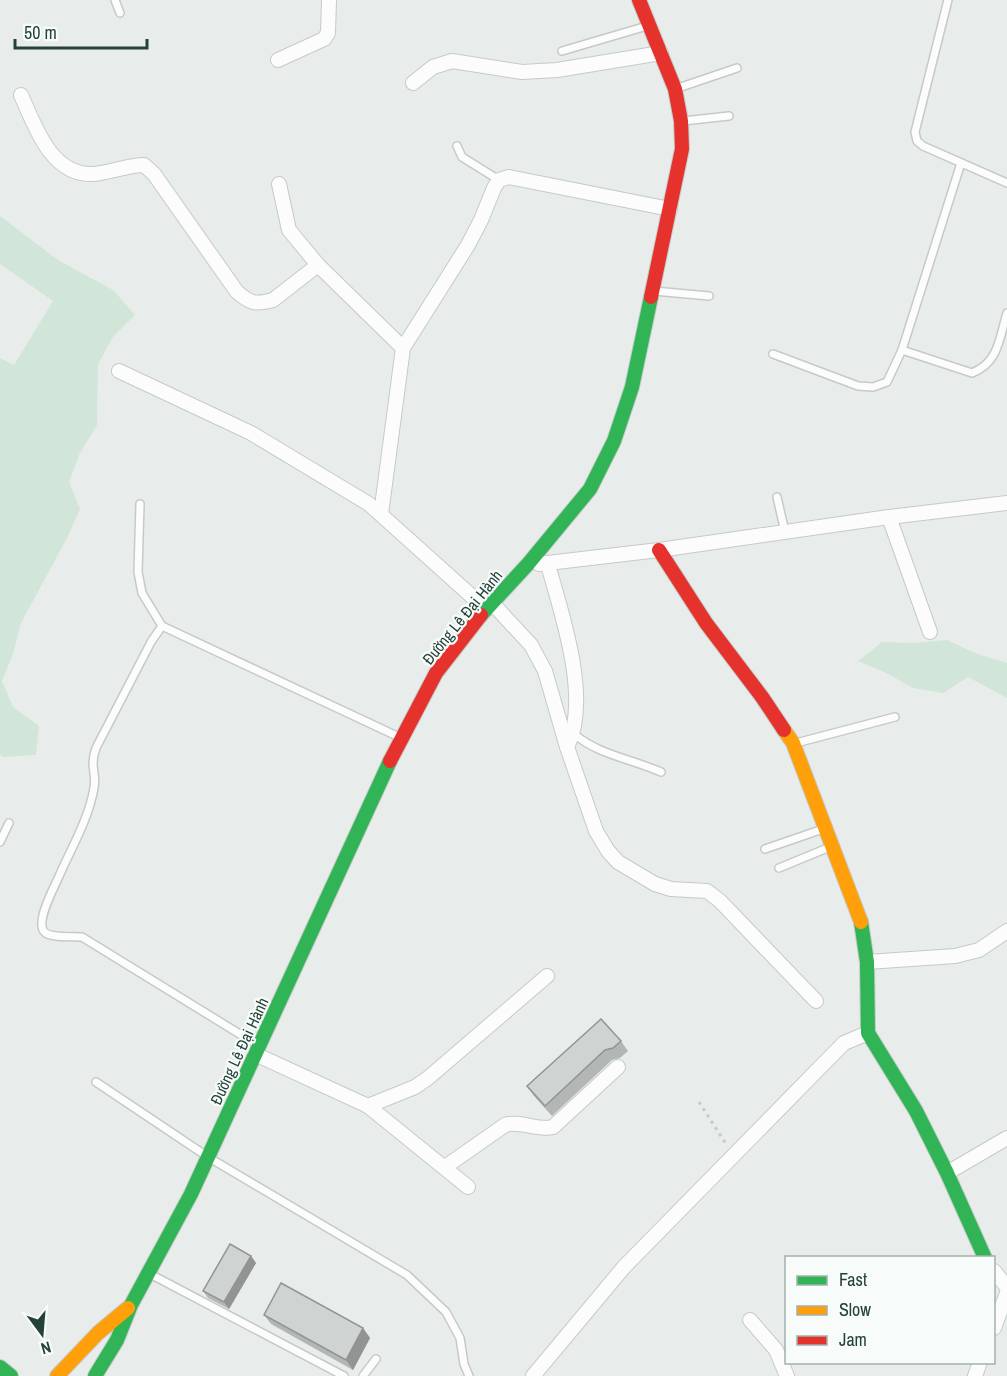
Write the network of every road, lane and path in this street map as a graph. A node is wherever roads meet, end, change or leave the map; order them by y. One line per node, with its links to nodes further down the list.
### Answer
1 (115, 0): 5 (lane)
2 (329, 0): 9 (street)
3 (639, 0): 6 (main road, Đường Lê Đại Hành)
4 (948, 0): 17 (lane)
5 (120, 13)
6 (650, 25): 7 (lane); 8 (main road, Đường Lê Đại Hành)
7 (562, 51)
8 (661, 53): 11 (street); 12 (main road, Đường Lê Đại Hành)
9 (278, 60)
10 (737, 68): 12 (lane)
11 (413, 83)
12 (675, 89): 15 (main road, Đường Lê Đại Hành)
13 (21, 95): 22 (street)
14 (729, 116): 15 (lane)
15 (681, 121): 21 (main road, Đường Lê Đại Hành)
16 (457, 146): 18 (lane)
17 (961, 163): 19 (lane); 27 (lane)
18 (499, 180): 21 (street); 26 (street)
19 (1007, 183)
20 (279, 184): 22 (street)
21 (670, 209): 23 (main road, Đường Lê Đại Hành)
22 (318, 265): 26 (street)
23 (652, 291): 24 (lane); 37 (main road, Đường Lê Đại Hành)
24 (709, 296)
25 (1007, 312): 27 (lane)
26 (403, 348): 33 (street)
27 (902, 350): 28 (lane)
28 (774, 354)
29 (119, 370): 33 (street)
30 (777, 497): 35 (lane)
31 (1007, 502): 34 (street)
32 (140, 504): 40 (lane)
33 (381, 514): 39 (street)
34 (889, 517): 35 (street); 41 (street)
35 (785, 532): 36 (street)
36 (659, 550): 38 (street); 45 (main road)
37 (528, 564): 38 (street); 39 (main road, Đường Lê Đại Hành)
38 (548, 565): 43 (street)
39 (489, 606): 44 (main road, Đường Lê Đại Hành); 46 (street)
40 (162, 626): 44 (lane); 59 (lane)
41 (930, 632)
42 (895, 717): 45 (lane)
43 (574, 734): 46 (street); 47 (lane)
44 (402, 738): 59 (main road, Đường Lê Đại Hành)
45 (793, 743): 49 (main road)
46 (567, 747): 57 (street)
47 (662, 772)
48 (9, 823): 50 (lane)
49 (825, 828): 51 (main road); 52 (lane)
50 (0, 842)
51 (832, 846): 53 (lane); 55 (main road)
52 (765, 849)
53 (779, 868)
54 (1007, 932): 55 (street)
55 (867, 962): 58 (main road)
56 (547, 976): 63 (street)
57 (816, 1001)
58 (868, 1033): 65 (street); 68 (main road)
59 (257, 1050): 63 (street); 66 (main road, Đường Lê Đại Hành)
60 (618, 1067): 67 (street)
61 (96, 1082): 66 (lane)
62 (699, 1102): 65 (path)
63 (368, 1106): 67 (street)
64 (1007, 1138): 68 (street)
65 (733, 1156): 86 (street)
66 (208, 1157): 71 (main road, Đường Lê Đại Hành); 85 (lane)
67 (445, 1167): 69 (street)
68 (947, 1173): 70 (main road)
69 (468, 1187)
70 (985, 1256)
71 (149, 1273): 75 (main road, Đường Lê Đại Hành); 83 (lane)
72 (995, 1273): 73 (street)
73 (1007, 1287)
74 (1007, 1293): 77 (street)
75 (131, 1305): 81 (main road, Đường Lê Đại Hành); 82 (main road, Đường Lê Đại Hành)
76 (750, 1320): 87 (street)
77 (995, 1323)
78 (376, 1359): 84 (lane)
79 (0, 1367): 80 (main road)
80 (11, 1376)
81 (57, 1376)
82 (95, 1376)
83 (344, 1376)
84 (363, 1376)
85 (469, 1376)
86 (533, 1376)
87 (787, 1376)

